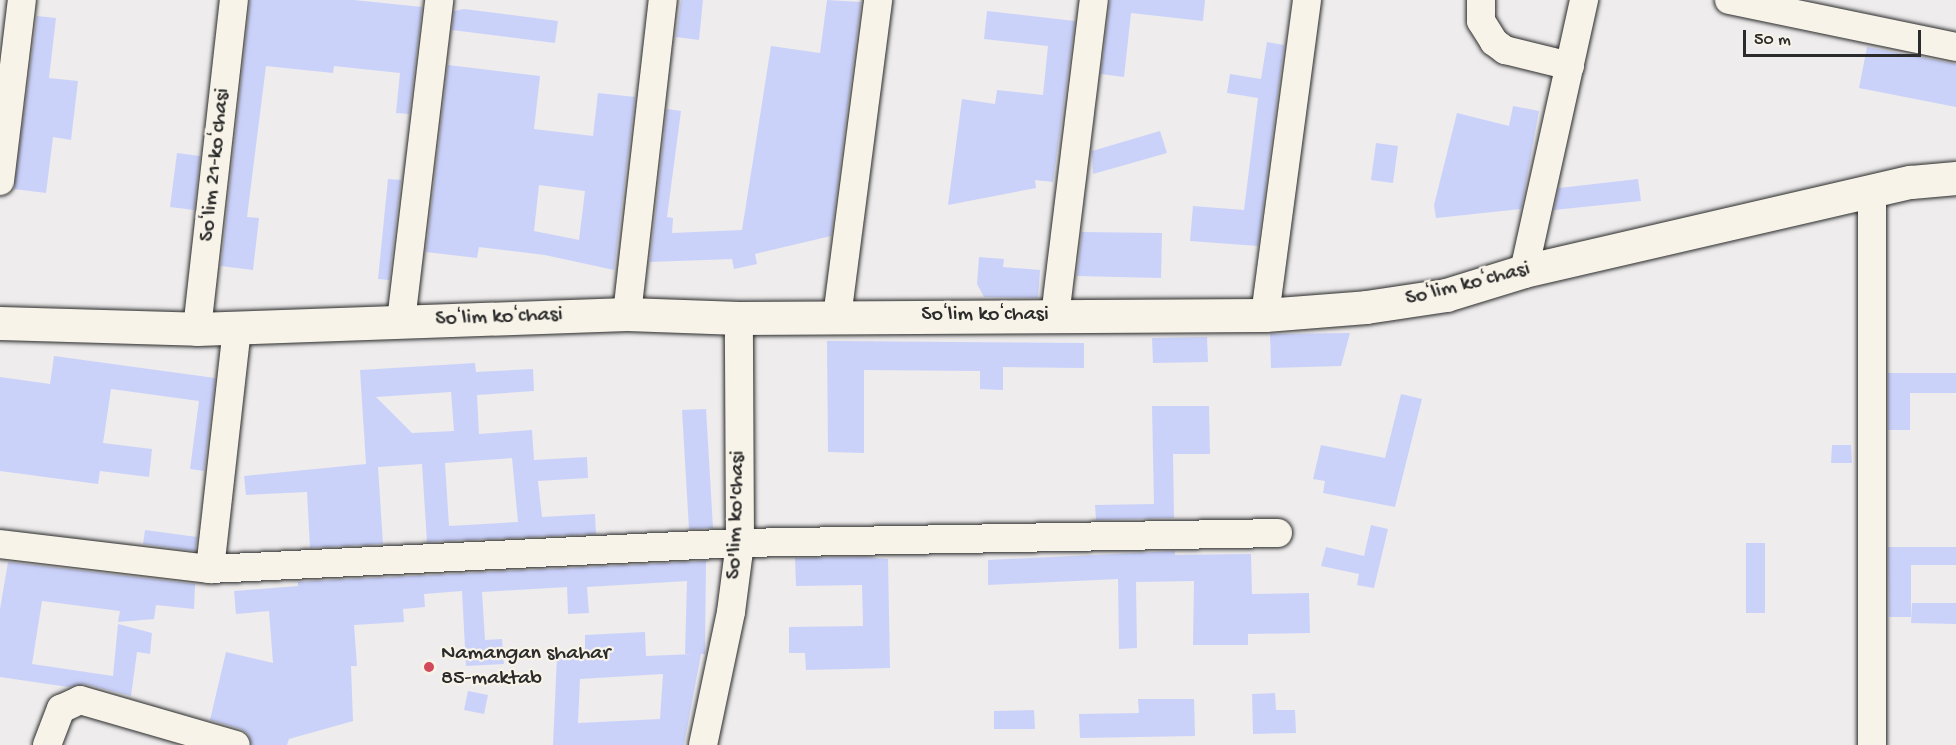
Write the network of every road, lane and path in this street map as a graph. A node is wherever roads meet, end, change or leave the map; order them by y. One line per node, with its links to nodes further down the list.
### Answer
1 (22, 0): 14 (street)
2 (234, 0): 24 (street, Soʻlim 21-koʻchasi)
3 (439, 0): 22 (street)
4 (663, 0): 17 (street)
5 (878, 0): 20 (street)
6 (1094, 0): 19 (street)
7 (1307, 0): 18 (street)
8 (1481, 0): 12 (street)
9 (1584, 0): 12 (street)
10 (1729, 0): 11 (street)
11 (1956, 47)
12 (1570, 66): 16 (street)
13 (1956, 178): 15 (street, Soʻlim koʻchasi)
14 (0, 181)
15 (1872, 192): 16 (street, Soʻlim koʻchasi); 33 (street)
16 (1524, 271): 18 (street, Soʻlim koʻchasi)
17 (627, 314): 21 (street, Soʻlim koʻchasi); 22 (street, Soʻlim koʻchasi)
18 (1265, 315): 19 (street, Soʻlim koʻchasi)
19 (1055, 316): 20 (street, Soʻlim koʻchasi)
20 (837, 317): 21 (street, Soʻlim koʻchasi)
21 (739, 318): 27 (street, So'lim ko'chasi)
22 (401, 321): 25 (street, Soʻlim koʻchasi)
23 (0, 323): 24 (street, Soʻlim koʻchasi)
24 (197, 329): 25 (street, Soʻlim koʻchasi)
25 (237, 329): 29 (street)
26 (1278, 533): 27 (street)
27 (740, 543): 29 (street); 32 (street, So'lim ko'chasi)
28 (0, 544): 29 (street)
29 (210, 569)
30 (47, 745): 31 (street)
31 (236, 745)
32 (703, 745)
33 (1872, 745)

